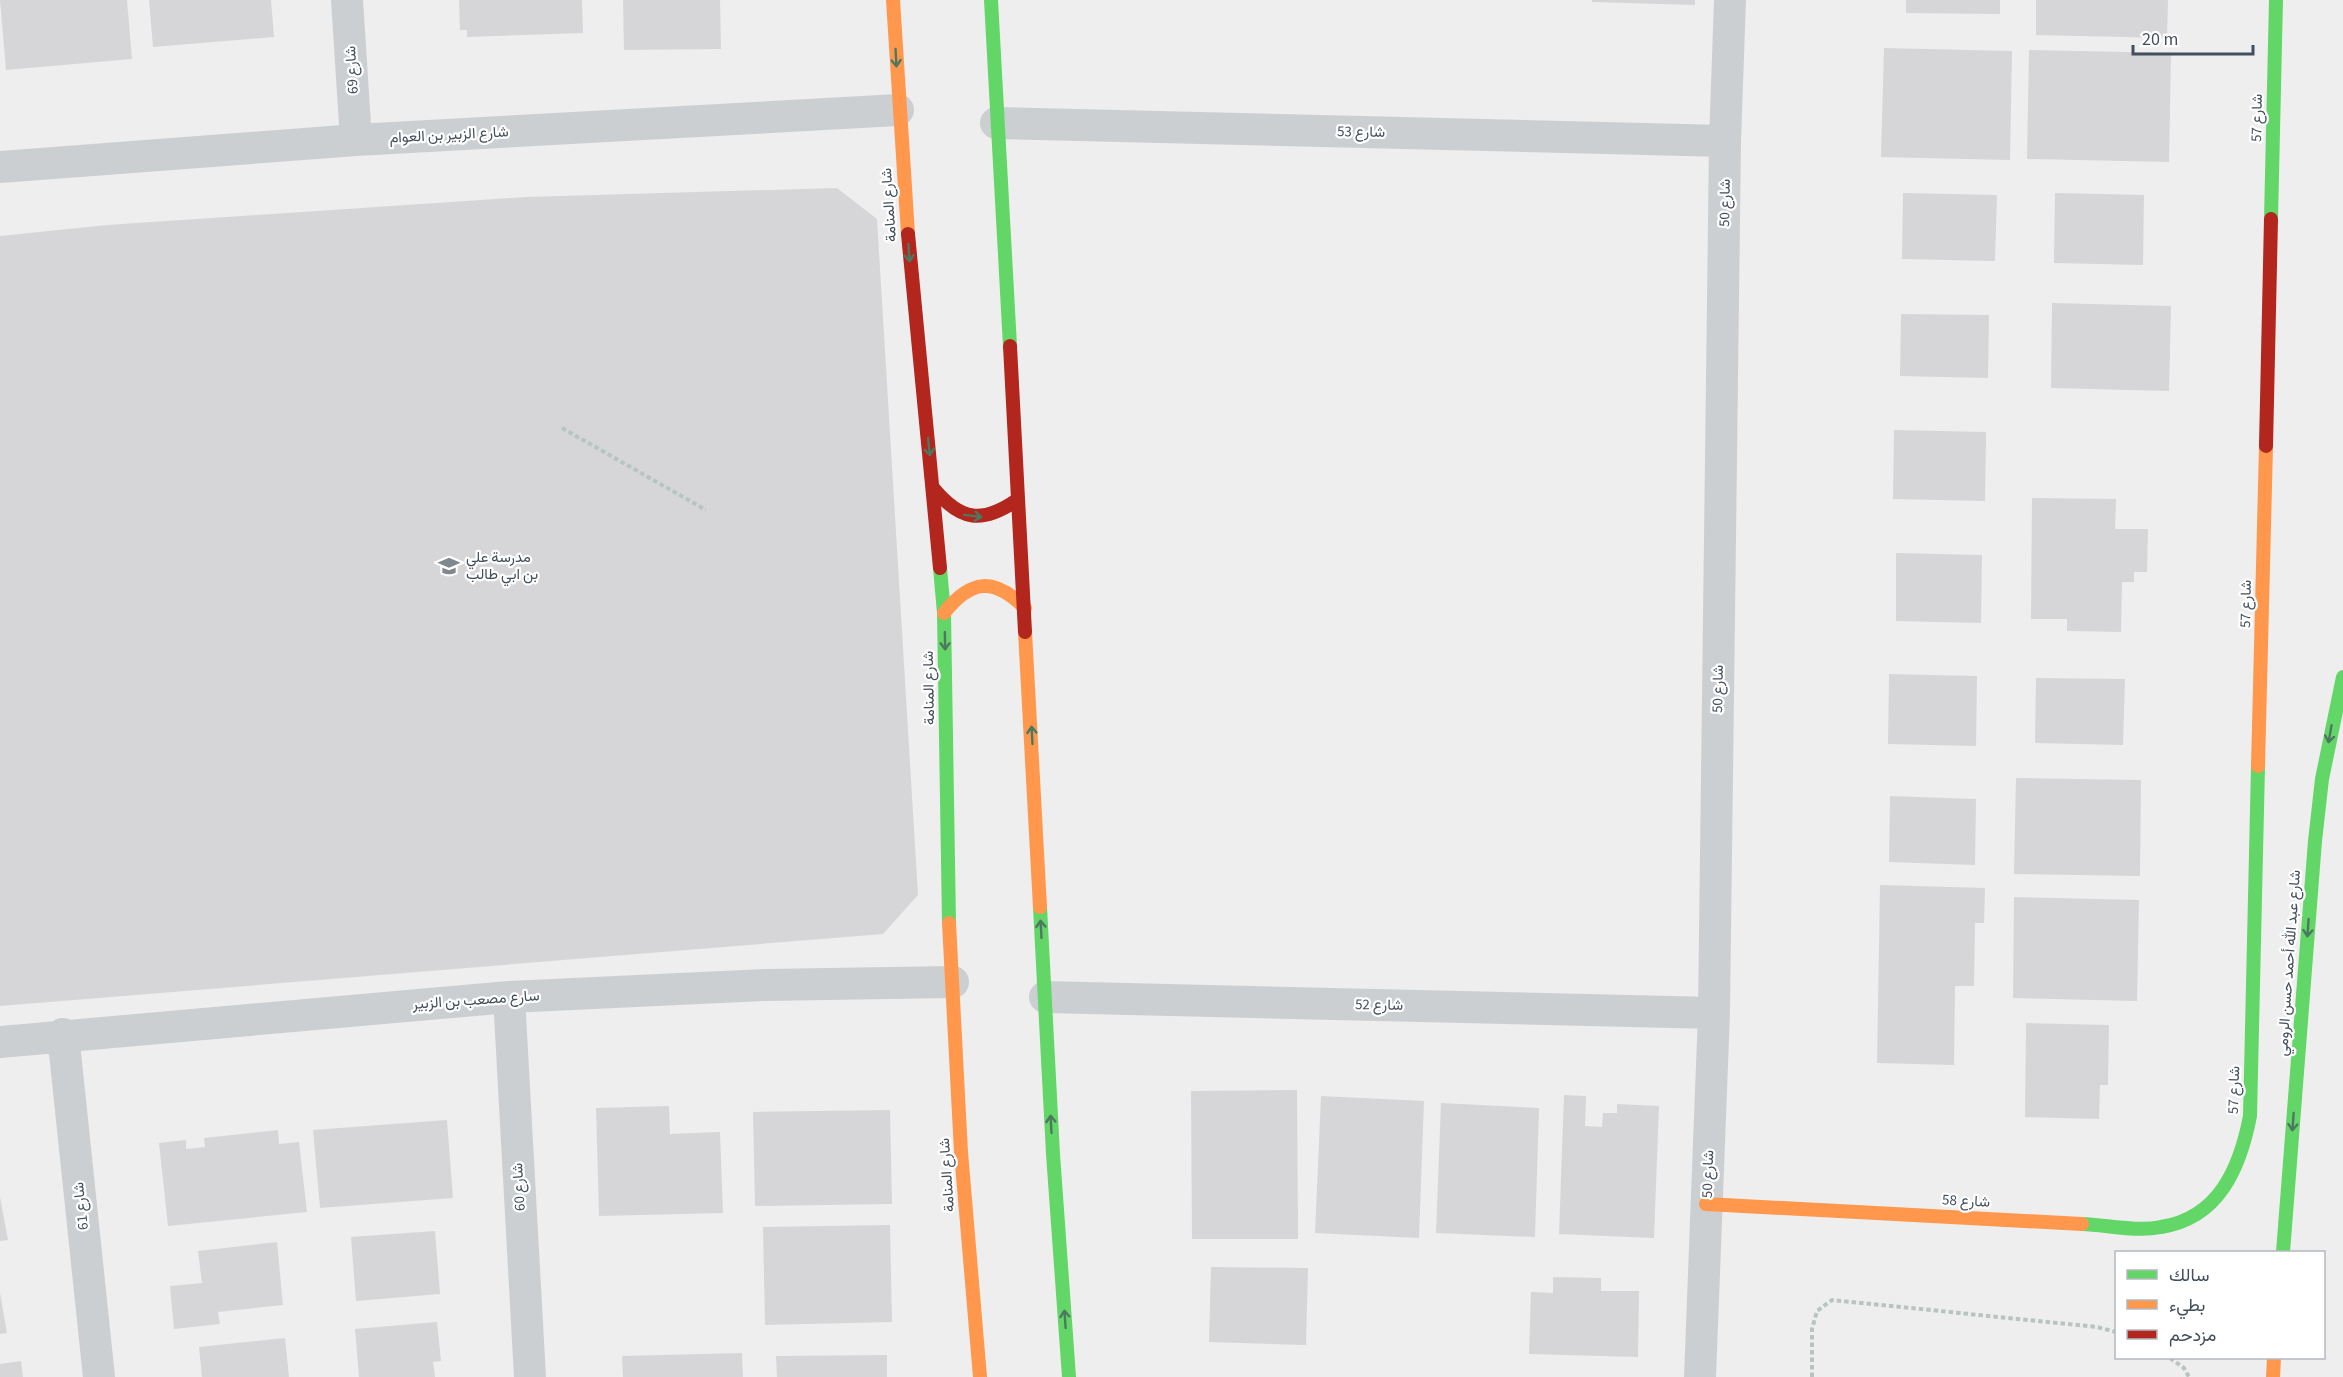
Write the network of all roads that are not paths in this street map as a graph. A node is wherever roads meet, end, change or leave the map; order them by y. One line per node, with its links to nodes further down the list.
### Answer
1 (347, 0): 8 (street, شارع 69)
2 (893, 0): 6 (street, شارع المنامة, one-way to 6)
3 (991, 0): 7 (street)
4 (1730, 0): 9 (street, شارع 50)
5 (2277, 0): 22 (street, شارع 57)
6 (898, 110): 8 (street, شارع الزبير بن العوام); 11 (street, شارع المنامة, one-way to 11)
7 (996, 123): 9 (street, شارع 53); 12 (street)
8 (356, 140): 10 (street, شارع الزبير بن العوام)
9 (1725, 141): 19 (street, شارع 50)
10 (0, 167)
11 (934, 489): 12 (street, one-way to 12); 14 (street, شارع المنامة)
12 (1017, 500): 13 (street)
13 (1025, 608): 14 (street); 18 (street, one-way to 13)
14 (944, 613): 16 (street, شارع المنامة, one-way to 16)
15 (2343, 677): 24 (street, شارع عبد الله أحمد حسن الرومي, one-way to 24)
16 (953, 982): 17 (street, سارع مصعب بن الزبير); 28 (street, شارع المنامة)
17 (508, 997): 20 (street, سارع مصعب بن الزبير); 27 (street, شارع 60)
18 (1045, 997): 19 (street, شارع 52); 29 (street, one-way to 18)
19 (1714, 1013): 23 (street, شارع 50)
20 (63, 1034): 21 (street, سارع مصعب بن الزبير); 26 (street, شارع 61)
21 (0, 1042)
22 (2216, 1200): 23 (street, شارع 58)
23 (1706, 1204): 30 (street, شارع 50)
24 (2283, 1251)
25 (2274, 1359): 31 (street)
26 (99, 1377)
27 (530, 1377)
28 (980, 1377)
29 (1069, 1377)
30 (1700, 1377)
31 (2273, 1377)

